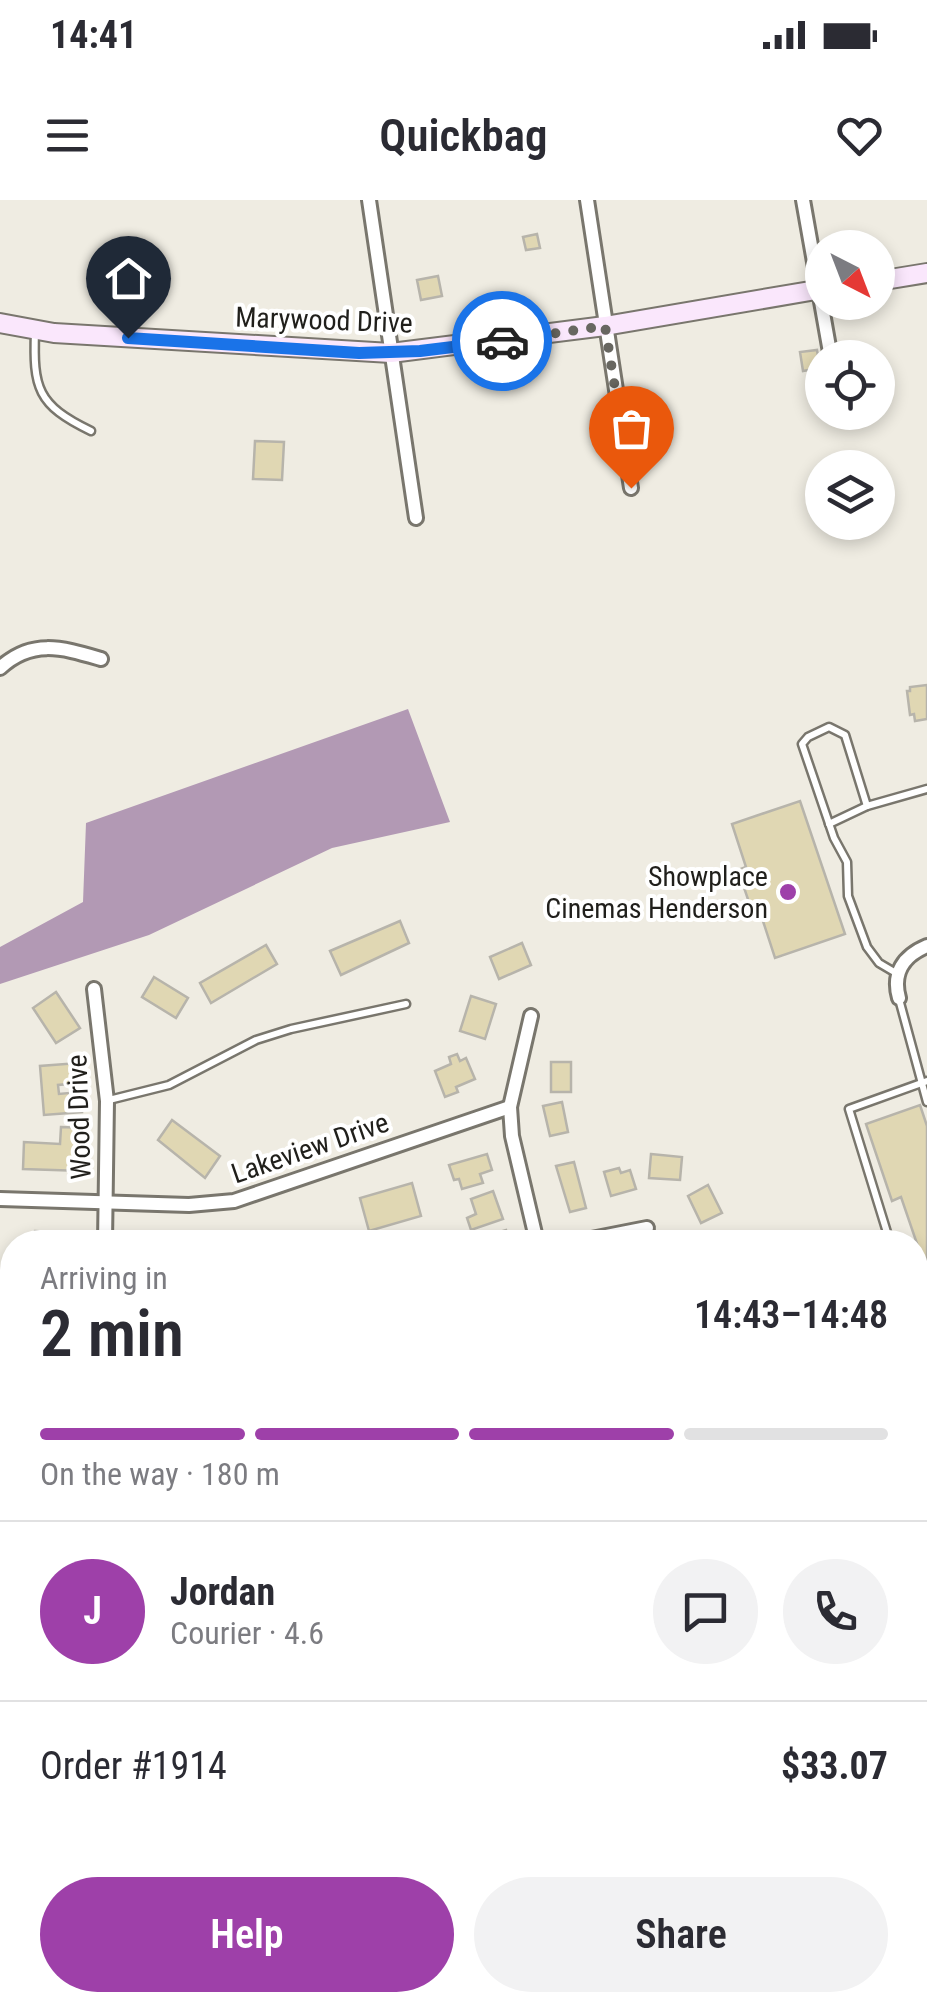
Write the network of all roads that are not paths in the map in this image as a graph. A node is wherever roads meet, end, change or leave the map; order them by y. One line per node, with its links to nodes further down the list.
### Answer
1 (369, 200): 11 (street)
2 (586, 200): 9 (street)
3 (802, 200): 4 (street)
4 (808, 230)
5 (927, 272): 6 (street)
6 (895, 277)
7 (805, 293): 9 (street, Marywood Drive)
8 (0, 324): 10 (street, Marywood Drive)
9 (605, 326): 11 (street, Marywood Drive); 13 (street)
10 (34, 330): 11 (street, Marywood Drive); 12 (lane)
11 (391, 353): 14 (street)
12 (91, 431)
13 (631, 488)
14 (416, 518)
15 (101, 659): 16 (street)
16 (0, 668)
17 (927, 789): 18 (lane)
18 (867, 806): 19 (lane); 19 (lane)
19 (829, 824): 21 (lane)
20 (927, 946): 21 (street)
21 (897, 973): 23 (street)
22 (94, 989): 27 (street, Wood Drive)
23 (899, 998): 26 (lane)
24 (406, 1004): 27 (lane)
25 (531, 1016): 29 (street)
26 (924, 1082): 28 (lane); 36 (lane)
27 (107, 1101): 31 (street, Wood Drive)
28 (927, 1102)
29 (510, 1107): 31 (street, Lakeview Drive); 34 (street)
30 (0, 1199): 31 (street, Lakeview Drive)
31 (107, 1202): 33 (street, Wood Drive)
32 (647, 1228): 35 (street)
33 (106, 1230)
34 (533, 1230)
35 (637, 1230)
36 (886, 1230)

